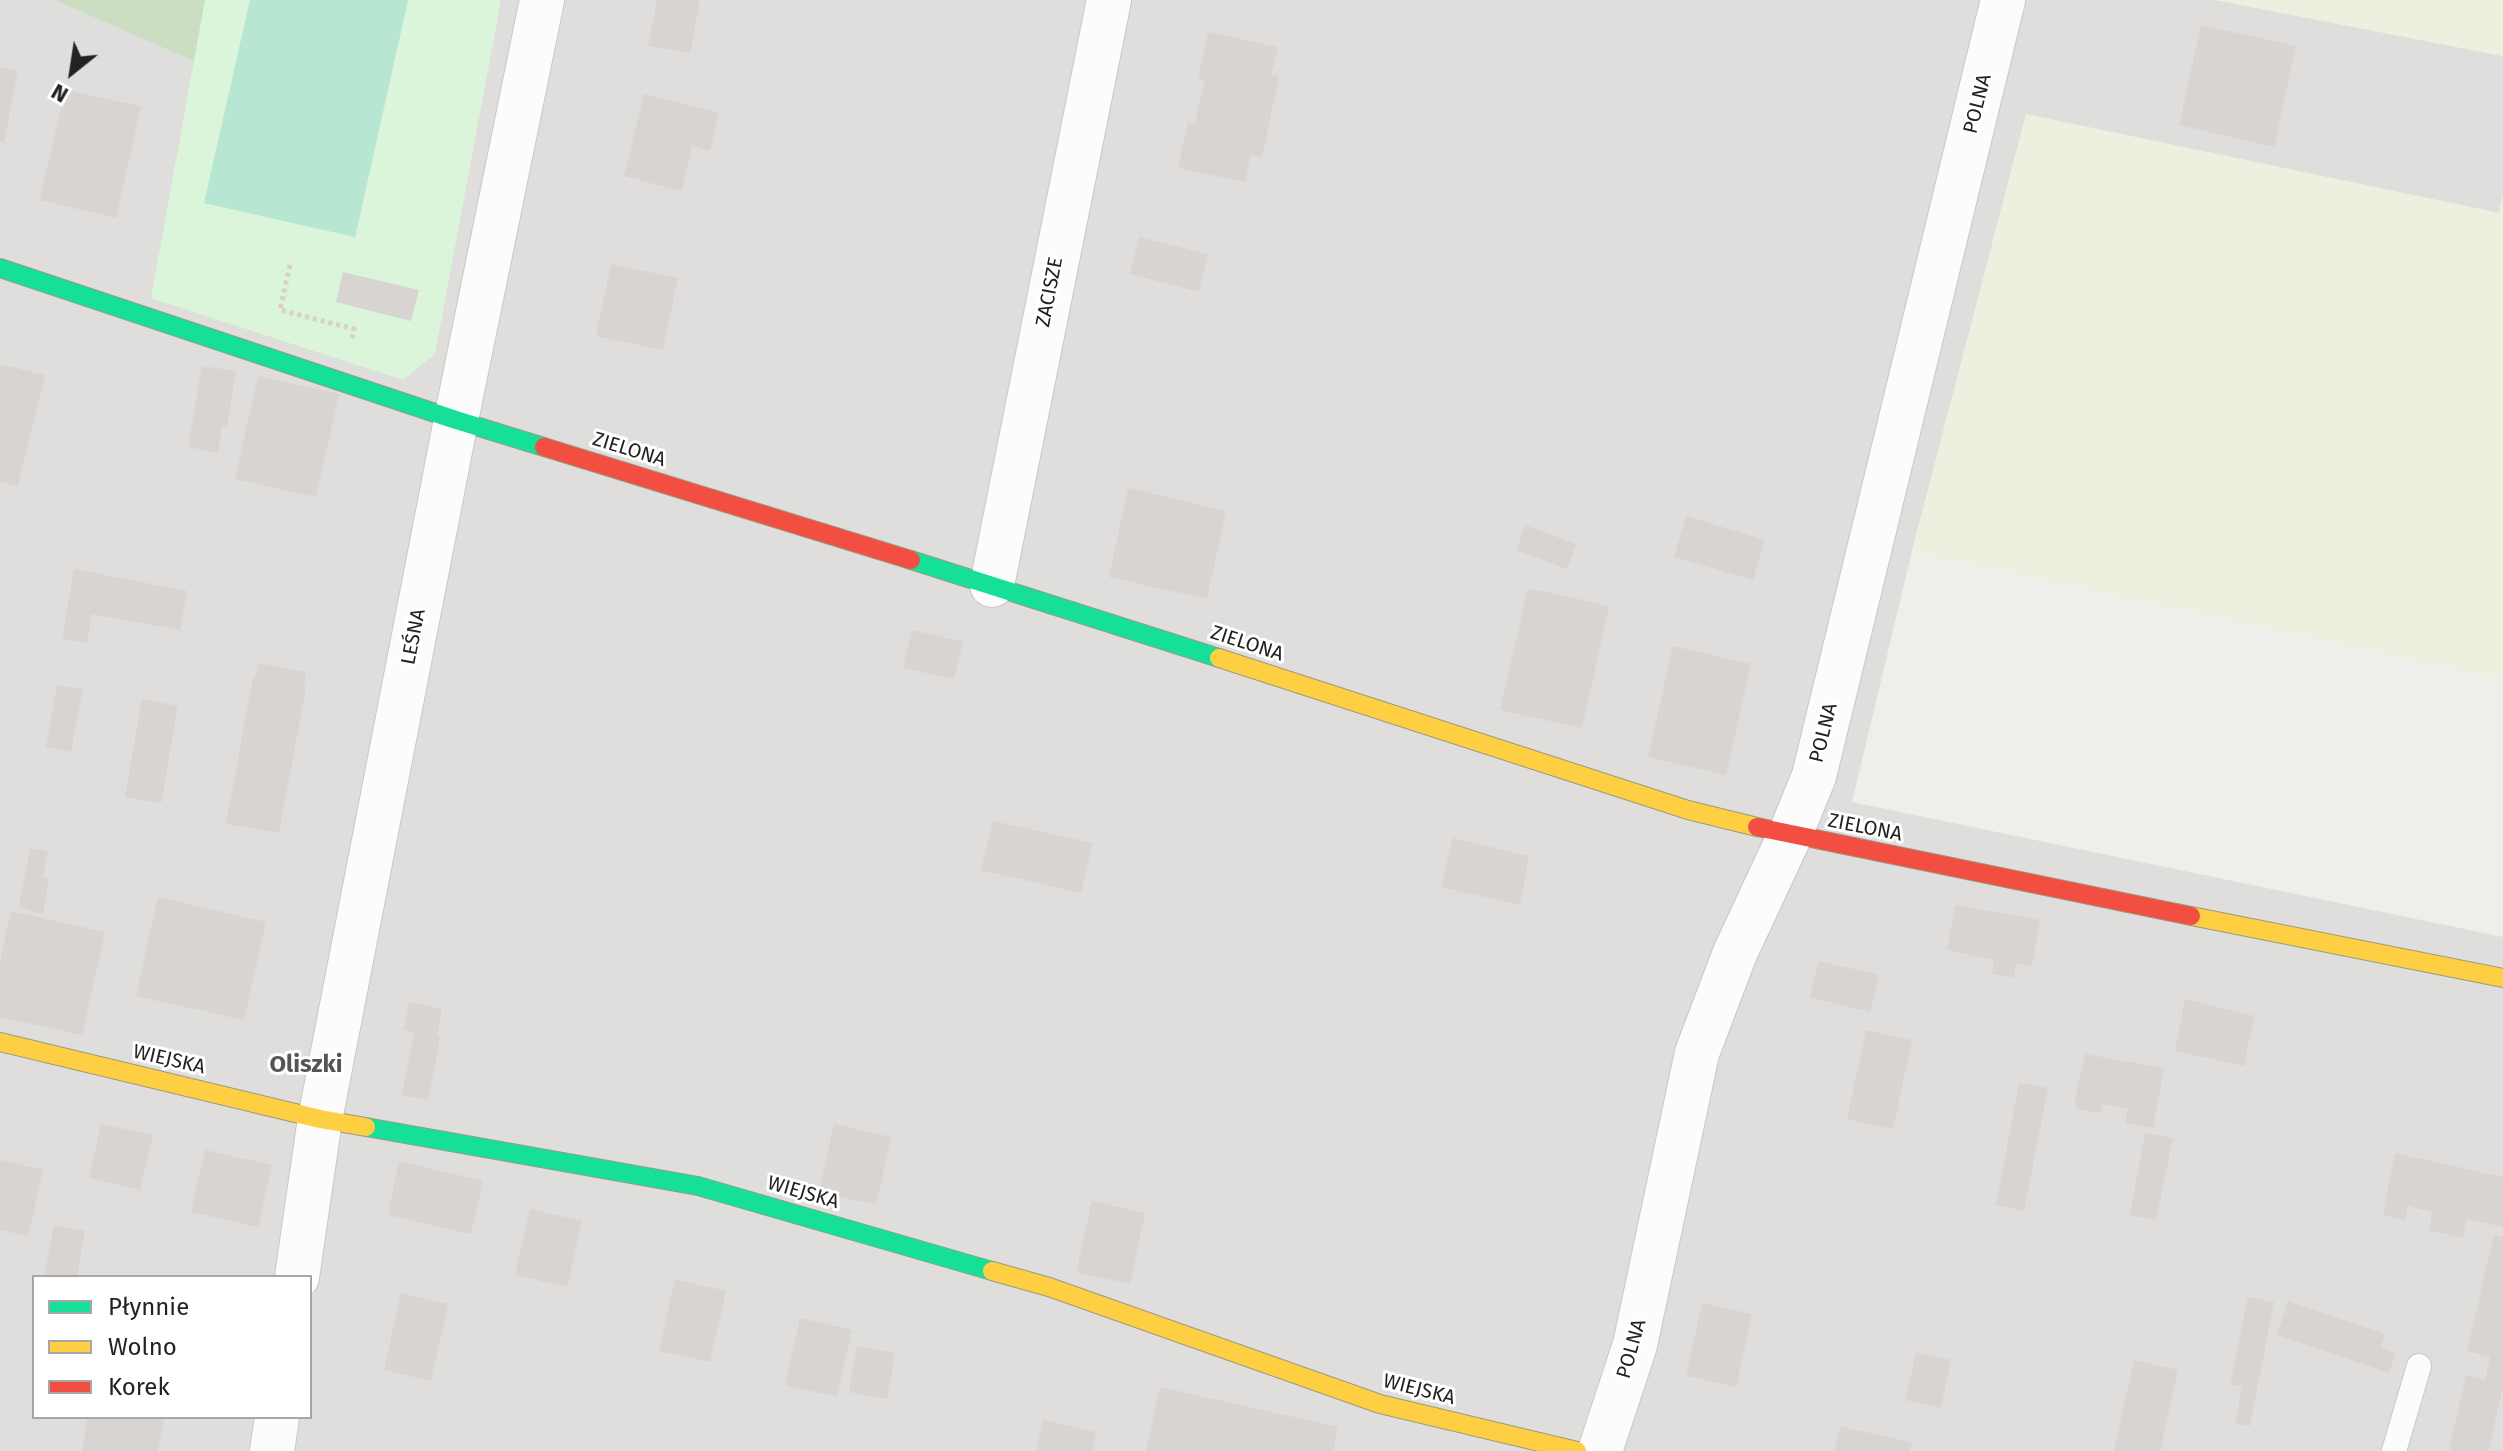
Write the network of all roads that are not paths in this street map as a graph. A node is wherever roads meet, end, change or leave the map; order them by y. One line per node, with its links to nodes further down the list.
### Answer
1 (542, 0): 5 (street, LEŚNA)
2 (1109, 0): 6 (street, ZACISZE)
3 (2003, 0): 7 (street, POLNA)
4 (0, 268): 5 (street, ZIELONA)
5 (456, 420): 6 (street, ZIELONA); 10 (street, LEŚNA)
6 (992, 585): 7 (street, ZIELONA)
7 (1790, 835): 8 (street, ZIELONA); 16 (street, POLNA)
8 (2503, 978)
9 (0, 1042): 10 (street, WIEJSKA)
10 (320, 1119): 11 (street, LEŚNA); 15 (street, WIEJSKA)
11 (297, 1275)
12 (2419, 1366): 17 (lane)
13 (277, 1419): 14 (street)
14 (272, 1451)
15 (1577, 1451)
16 (1600, 1451)
17 (2394, 1451)

